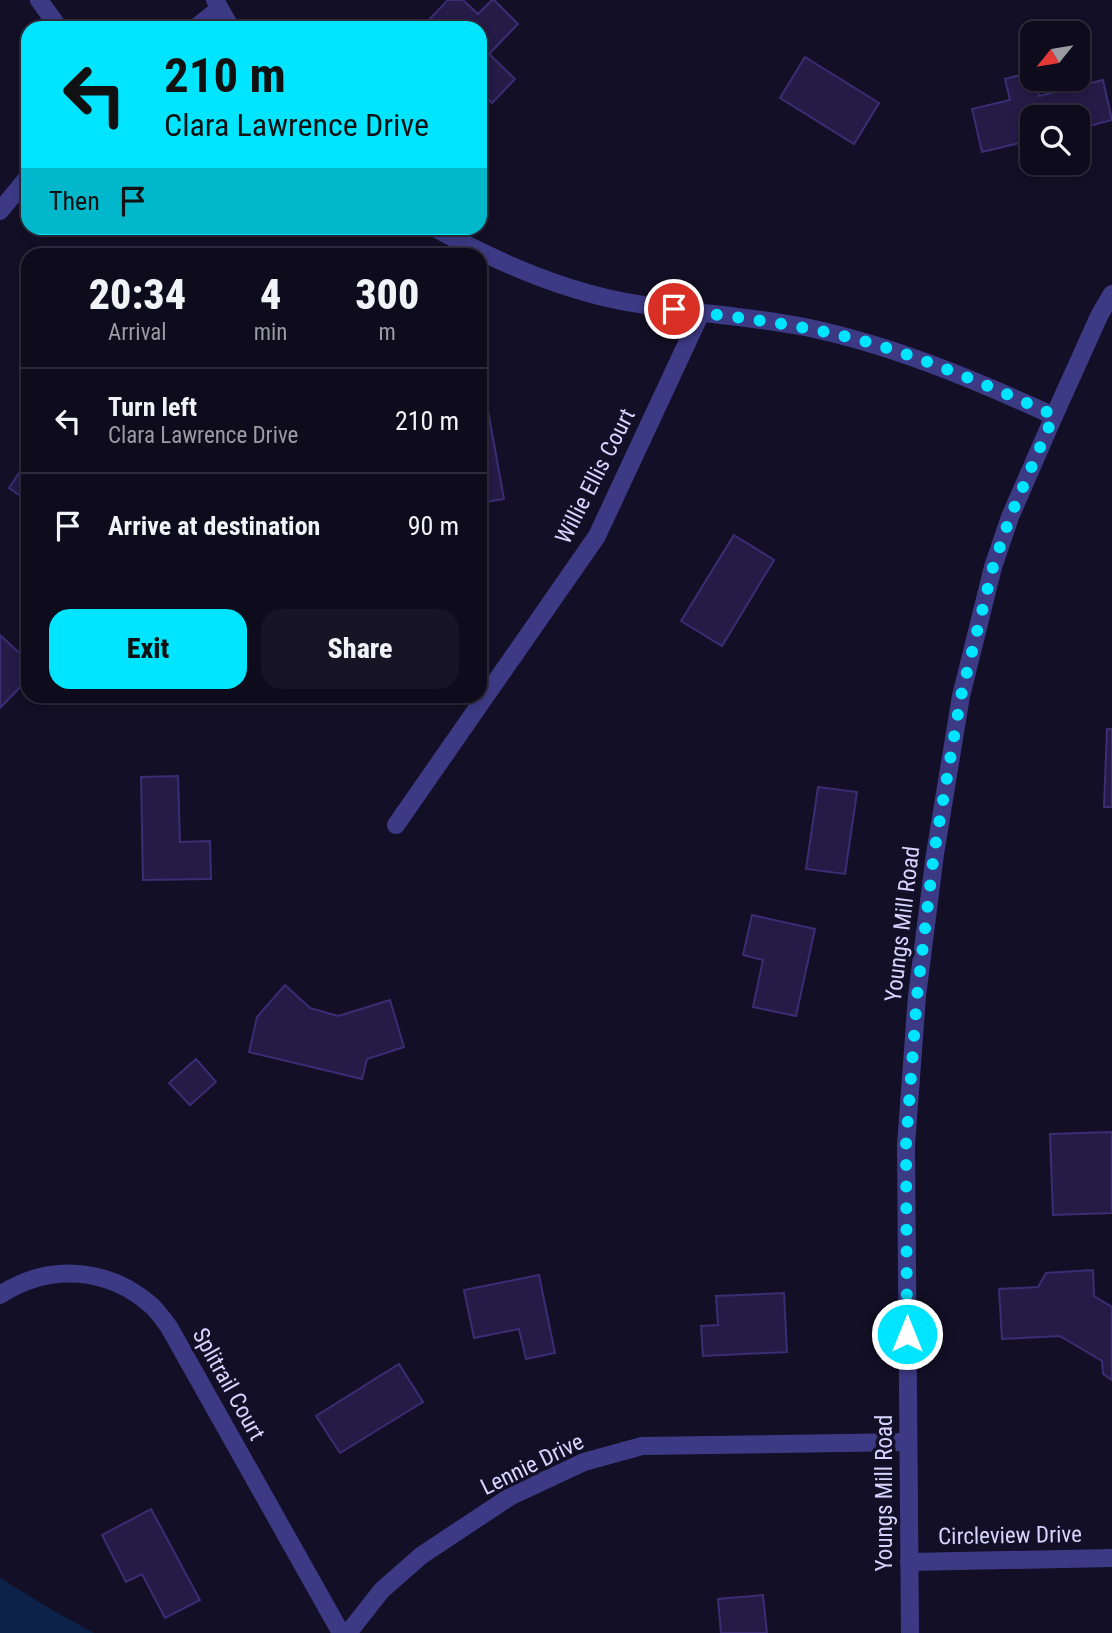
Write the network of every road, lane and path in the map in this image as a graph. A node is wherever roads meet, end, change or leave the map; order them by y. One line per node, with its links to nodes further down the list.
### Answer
1 (40, 0): 3 (street)
2 (217, 4): 4 (street); 5 (street)
3 (54, 21)
4 (201, 21)
5 (227, 21)
6 (21, 186): 7 (street)
7 (0, 211)
8 (448, 235): 9 (street)
9 (472, 248)
10 (487, 255): 12 (street)
11 (1112, 294): 13 (street, Youngs Mill Road)
12 (701, 313): 13 (street); 14 (street, Willie Ellis Court)
13 (1054, 415): 18 (street, Youngs Mill Road)
14 (487, 694)
15 (481, 703): 16 (street, Willie Ellis Court)
16 (396, 825)
17 (0, 1295): 21 (street, Splitrail Court)
18 (908, 1442): 20 (street, Youngs Mill Road); 22 (street, Lennie Drive)
19 (1112, 1558): 20 (street, Circleview Drive)
20 (909, 1562): 23 (street, Youngs Mill Road)
21 (341, 1633)
22 (348, 1633)
23 (910, 1633)

